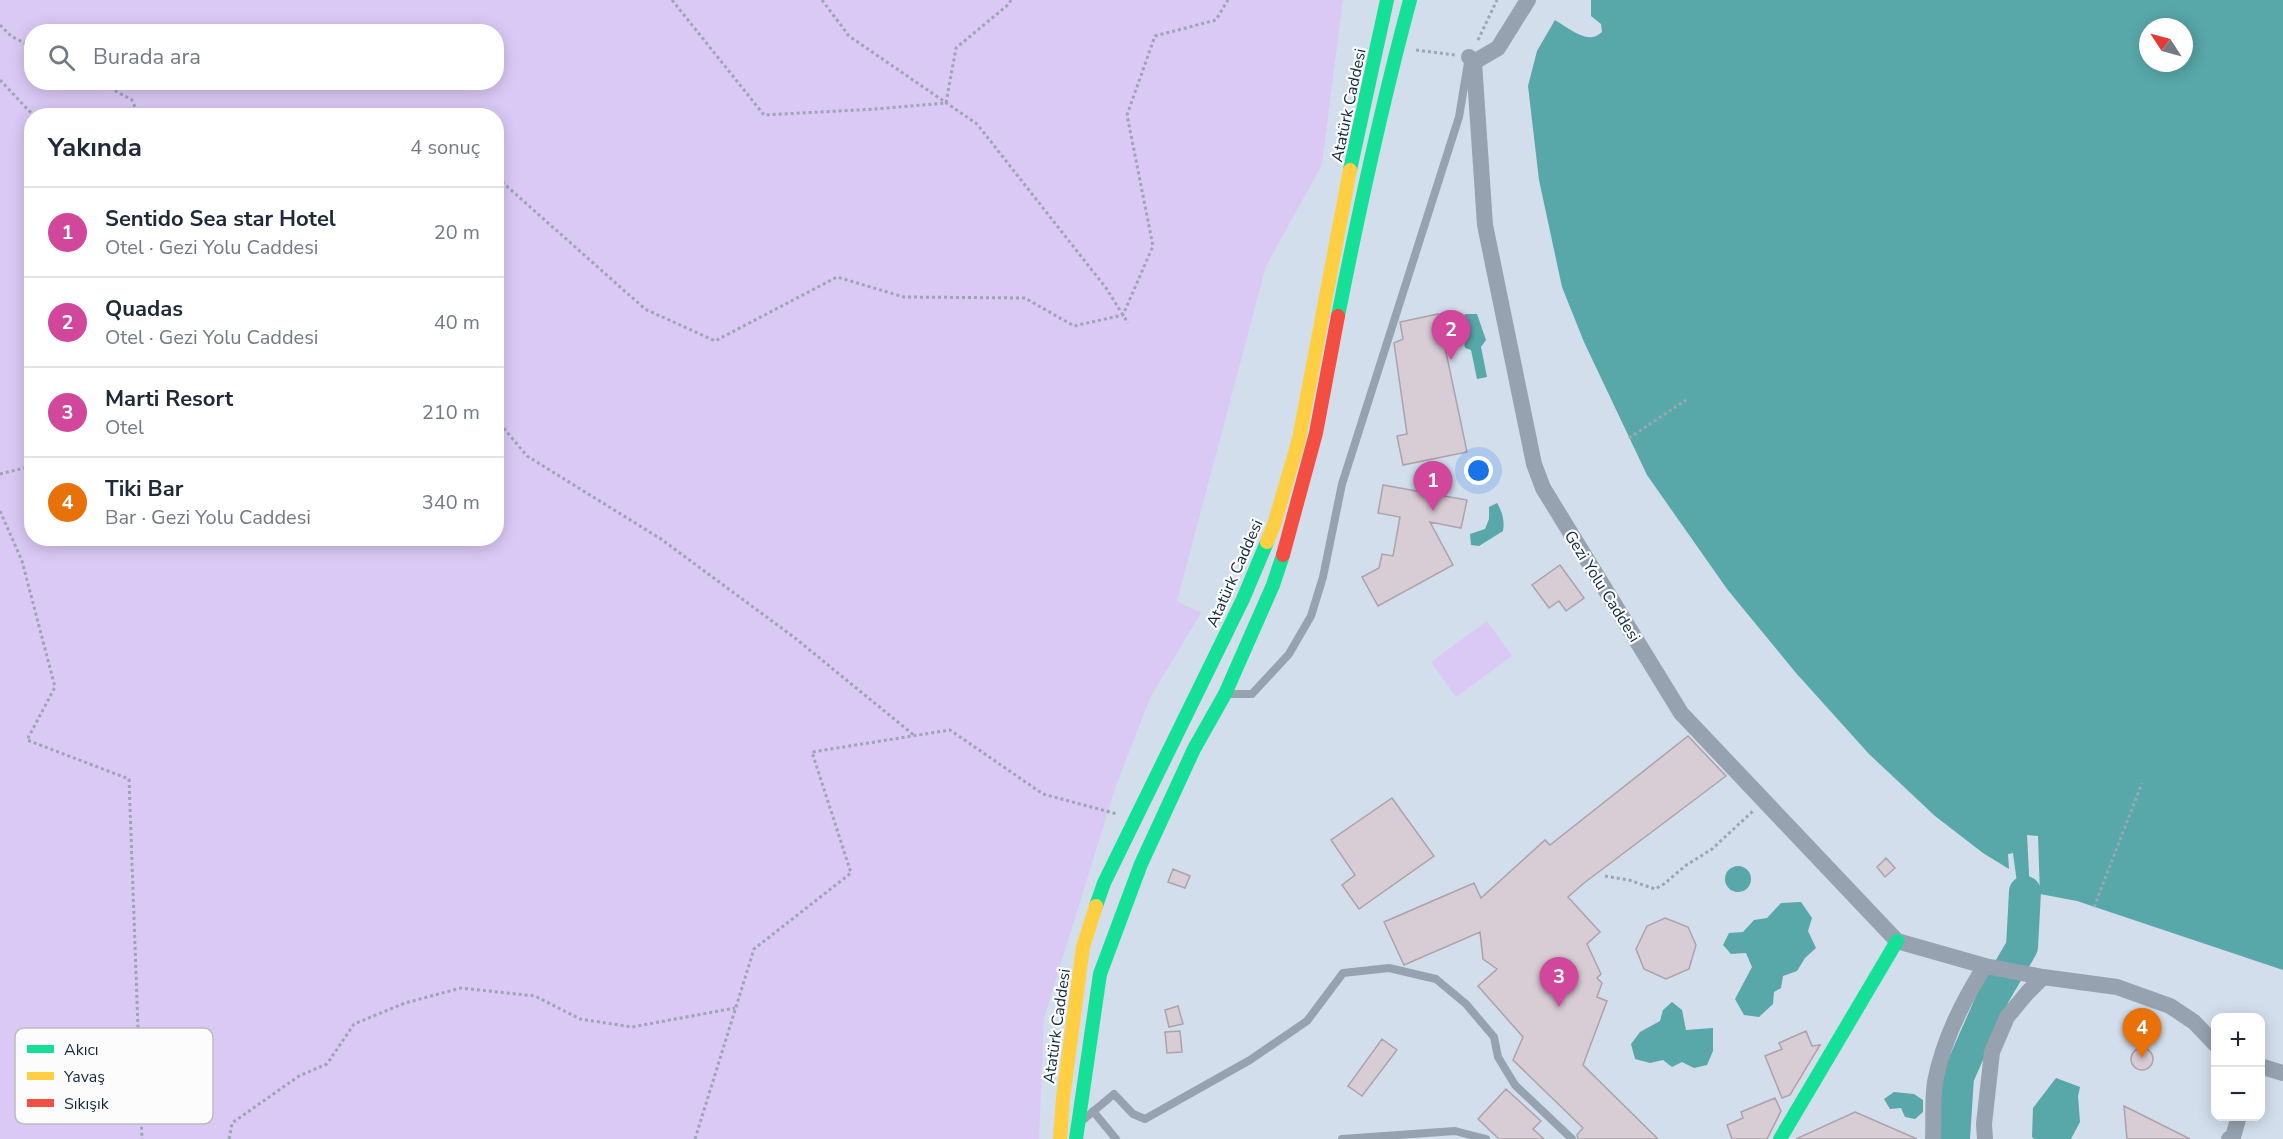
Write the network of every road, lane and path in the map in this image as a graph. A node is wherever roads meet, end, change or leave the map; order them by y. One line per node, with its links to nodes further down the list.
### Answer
1 (672, 0): 15 (path)
2 (822, 0): 15 (path)
3 (1011, 0): 15 (path)
4 (1228, 0): 19 (path)
5 (1387, 0): 31 (street, Atatürk Caddesi)
6 (1410, 0): 11 (street)
7 (1497, 0): 12 (path)
8 (1528, 0): 12 (street)
9 (0, 25): 10 (path)
10 (24, 43)
11 (1397, 48): 12 (path); 27 (street)
12 (1472, 59): 27 (lane); 30 (street, Gezi Yolu Caddesi)
13 (0, 80): 16 (path)
14 (114, 90): 17 (path)
15 (946, 102): 19 (path)
16 (26, 108)
17 (136, 108)
18 (504, 184): 19 (path)
19 (1123, 315): 20 (path)
20 (1128, 323)
21 (1686, 400): 23 (path)
22 (504, 429): 28 (path)
23 (1629, 438)
24 (24, 468): 25 (path)
25 (0, 474)
26 (0, 511): 38 (path)
27 (1225, 694): 45 (street)
28 (915, 736): 31 (path); 37 (path)
29 (2142, 783): 33 (path)
30 (1764, 800): 32 (path); 34 (street, Gezi Yolu Caddesi)
31 (1136, 819): 50 (street, Atatürk Caddesi)
32 (1605, 876)
33 (2094, 907)
34 (1897, 941): 35 (street); 56 (street)
35 (1990, 966): 36 (street); 57 (street)
36 (2036, 975): 39 (street); 58 (street)
37 (735, 1008): 48 (path); 49 (path)
38 (138, 1028)
39 (2211, 1040)
40 (2263, 1067): 41 (street)
41 (2283, 1073)
42 (1093, 1111): 45 (lane); 52 (lane); 55 (lane)
43 (2238, 1121): 46 (street)
44 (141, 1124): 47 (path)
45 (1078, 1124): 51 (street)
46 (2234, 1138)
47 (142, 1139)
48 (229, 1139)
49 (695, 1139)
50 (1059, 1139)
51 (1076, 1139)
52 (1116, 1139)
53 (1342, 1139): 54 (lane)
54 (1486, 1139)
55 (1572, 1139)
56 (1780, 1139)
57 (1933, 1139)
58 (1985, 1139)

